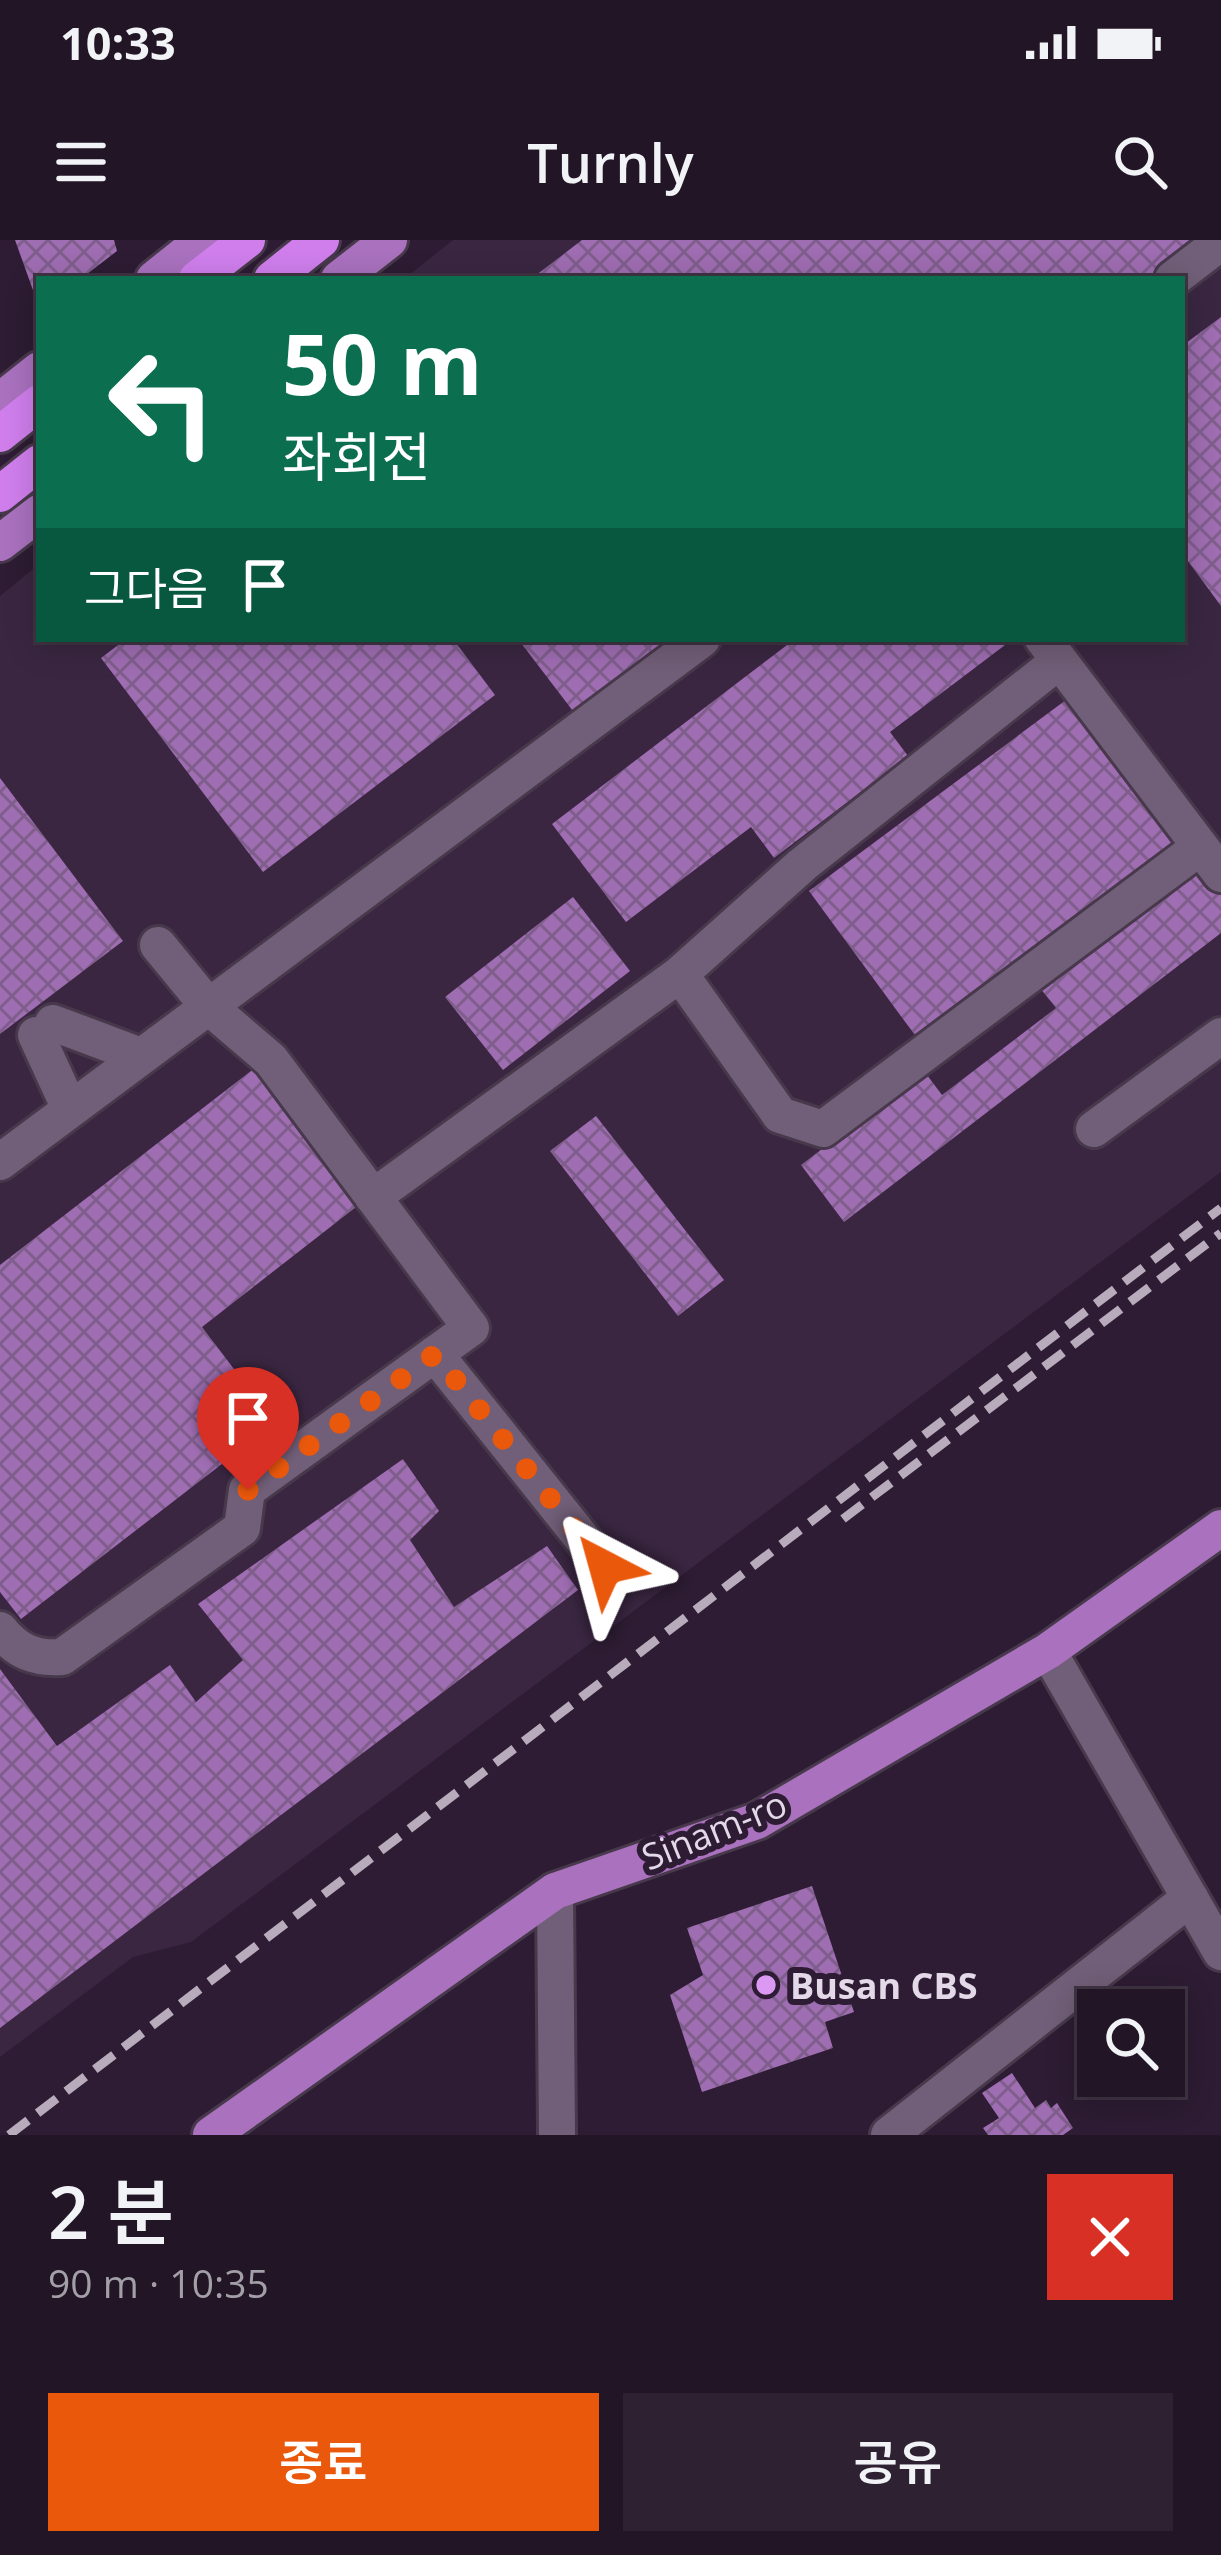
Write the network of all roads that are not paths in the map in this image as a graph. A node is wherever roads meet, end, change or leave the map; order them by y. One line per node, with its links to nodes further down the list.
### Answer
1 (203, 240): 6 (main road)
2 (247, 240): 7 (highway)
3 (321, 240): 8 (highway)
4 (389, 240): 9 (main road)
5 (1221, 242): 10 (street)
6 (158, 276)
7 (201, 276)
8 (276, 276)
9 (343, 276)
10 (1177, 276)
11 (36, 372): 12 (main road)
12 (0, 400)
13 (36, 405): 14 (highway)
14 (0, 434)
15 (36, 465): 16 (highway)
16 (0, 494)
17 (36, 515): 18 (main road)
18 (0, 543)
19 (698, 642): 24 (street)
20 (1051, 650): 21 (street); 23 (street)
21 (1211, 861): 23 (street)
22 (158, 945): 24 (street)
23 (680, 974): 30 (street)
24 (208, 1006): 26 (street); 30 (street)
25 (1221, 1036): 28 (street)
26 (141, 1056): 27 (street); 27 (street)
27 (70, 1109): 29 (street)
28 (1094, 1129)
29 (0, 1162)
30 (373, 1196): 31 (street)
31 (435, 1354): 33 (street); 34 (street)
32 (1221, 1528): 35 (main road, Sinam-ro)
33 (605, 1567)
34 (0, 1630)
35 (1048, 1651): 36 (main road, Sinam-ro); 37 (street)
36 (555, 1891): 39 (main road, Sinam-ro); 40 (street)
37 (1190, 1898): 38 (street); 41 (street)
38 (1221, 1952)
39 (212, 2135)
40 (557, 2135)
41 (890, 2135)

